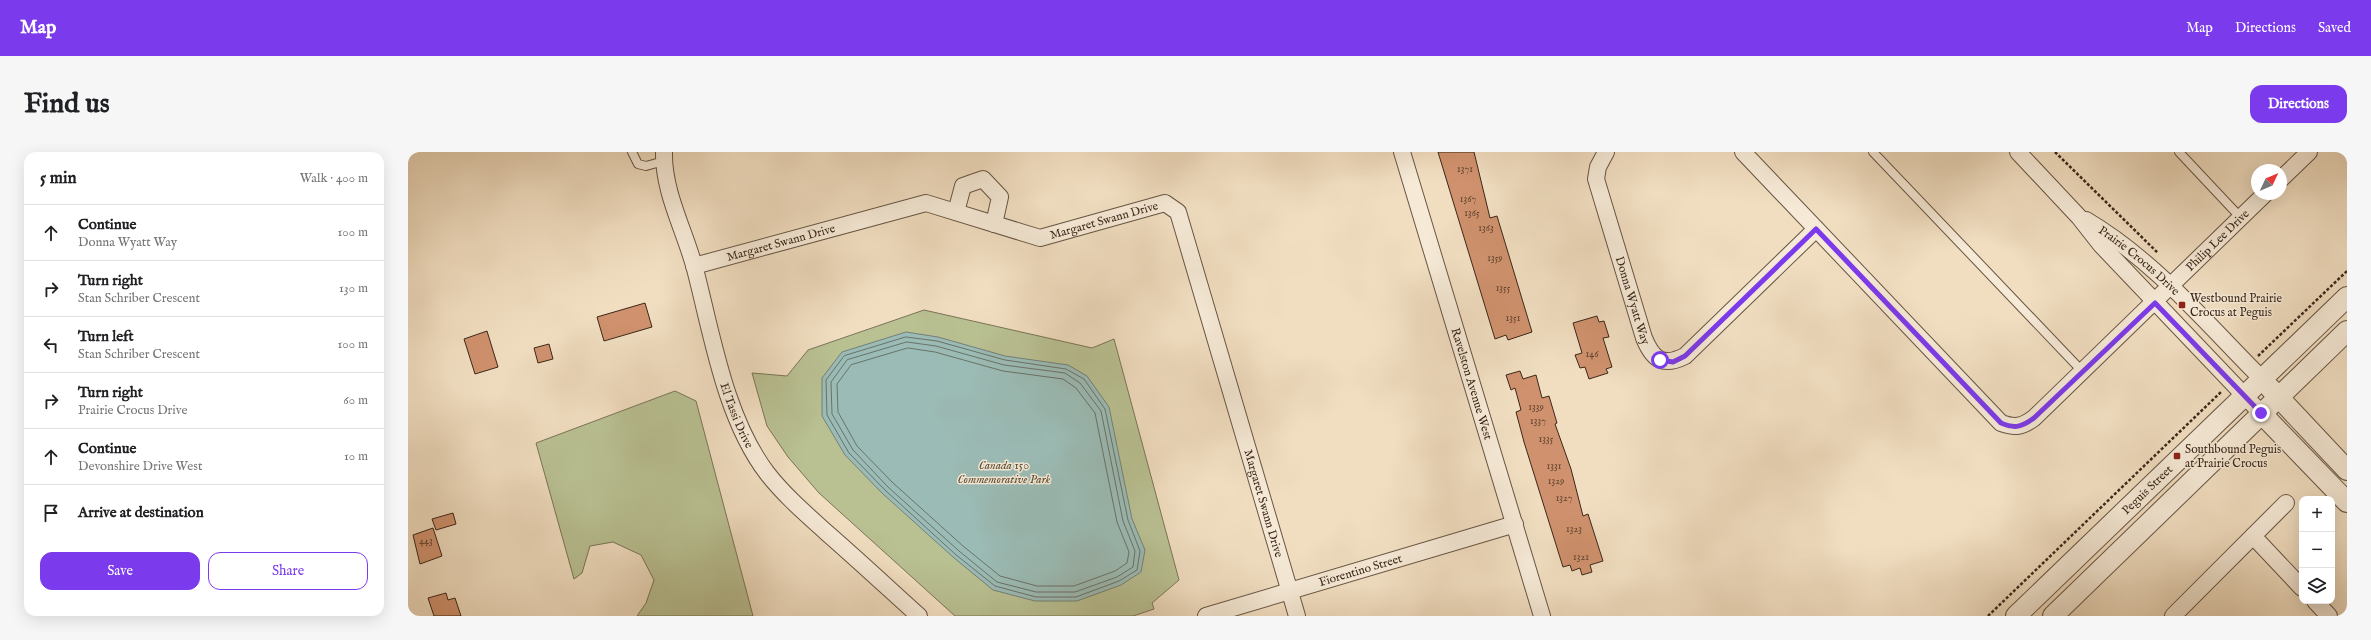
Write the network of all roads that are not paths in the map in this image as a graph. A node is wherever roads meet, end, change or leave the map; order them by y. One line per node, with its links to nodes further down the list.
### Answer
1 (632, 152): 9 (lane)
2 (1402, 152): 30 (street, Ravelston Avenue West)
3 (1606, 152): 16 (street, Donna Wyatt Way)
4 (1743, 152): 16 (street)
5 (1873, 152): 22 (lane)
6 (2018, 152): 13 (street, Prairie Crocus Drive)
7 (2179, 152): 14 (lane)
8 (2309, 152): 10 (street)
9 (664, 157): 17 (street, El Tassi Drive)
10 (2287, 173)
11 (2259, 200): 14 (street, Philip Lee Drive)
12 (956, 212): 15 (street, Margaret Swann Drive); 15 (street); 17 (street, Margaret Swann Drive)
13 (2079, 216): 18 (street, Prairie Crocus Drive); 20 (street, Prairie Crocus Drive)
14 (2241, 218): 18 (street, Philip Lee Drive)
15 (994, 224): 33 (street, Margaret Swann Drive)
16 (1816, 229): 22 (street, Philip Lee Drive)
17 (694, 266): 35 (street, El Tassi Drive)
18 (2171, 287): 20 (street, Philip Lee Drive); 23 (street, Prairie Crocus Drive)
19 (2347, 297): 23 (street, Peguis Street)
20 (2155, 303): 22 (street, Philip Lee Drive); 24 (street, Prairie Crocus Drive)
21 (2347, 331): 25 (street, Peguis Street)
22 (2082, 371)
23 (2255, 372): 24 (street, Peguis Street); 25 (street)
24 (2238, 389): 26 (street, Prairie Crocus Drive); 39 (street, Peguis Street)
25 (2279, 397): 26 (street, Peguis Street); 27 (street)
26 (2261, 413): 28 (street); 40 (street, Peguis Street)
27 (2347, 470)
28 (2347, 502)
29 (2286, 503): 31 (street)
30 (1515, 524): 33 (street, Fiorentino Street); 38 (street, Ravelston Avenue West)
31 (2253, 536): 32 (street); 41 (street)
32 (2299, 585)
33 (1289, 590): 36 (street, Fiorentino Street); 37 (street)
34 (2318, 604): 42 (street)
35 (919, 616)
36 (1206, 616)
37 (1297, 616)
38 (1542, 616)
39 (2016, 616)
40 (2053, 616)
41 (2173, 616)
42 (2329, 616)

